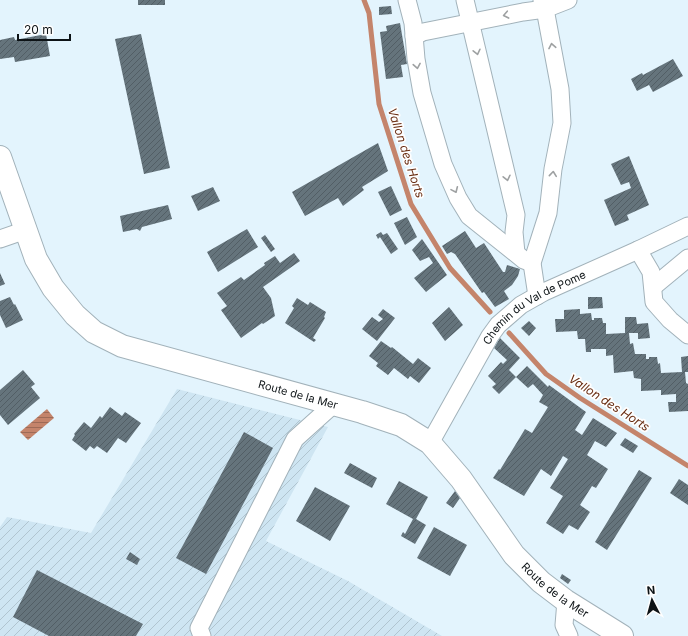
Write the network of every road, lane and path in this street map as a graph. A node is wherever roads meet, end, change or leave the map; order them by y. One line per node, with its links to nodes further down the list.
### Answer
1 (407, 0): 6 (street)
2 (465, 0): 5 (street)
3 (568, 0): 4 (street)
4 (543, 5): 5 (street, one-way to 5); 14 (street, one-way to 4)
5 (470, 23): 6 (street); 12 (street, one-way to 12)
6 (414, 36): 12 (street, one-way to 12)
7 (0, 157): 9 (main road, Route de la Mer)
8 (688, 226): 11 (street, Chemin du Val de Pome)
9 (26, 230): 10 (street); 18 (main road, Route de la Mer)
10 (0, 239)
11 (638, 250): 15 (street); 16 (street, Chemin du Val de Pome)
12 (516, 253): 14 (street)
13 (688, 258): 15 (street)
14 (532, 263): 16 (street)
15 (653, 287): 17 (street)
16 (537, 296): 19 (street, Chemin du Val de Pome)
17 (688, 335)
18 (334, 404): 19 (main road, Route de la Mer); 21 (street)
19 (430, 443): 20 (main road, Route de la Mer)
20 (566, 601): 22 (street); 23 (main road, Route de la Mer)
21 (202, 636)
22 (568, 636)
23 (622, 636)

